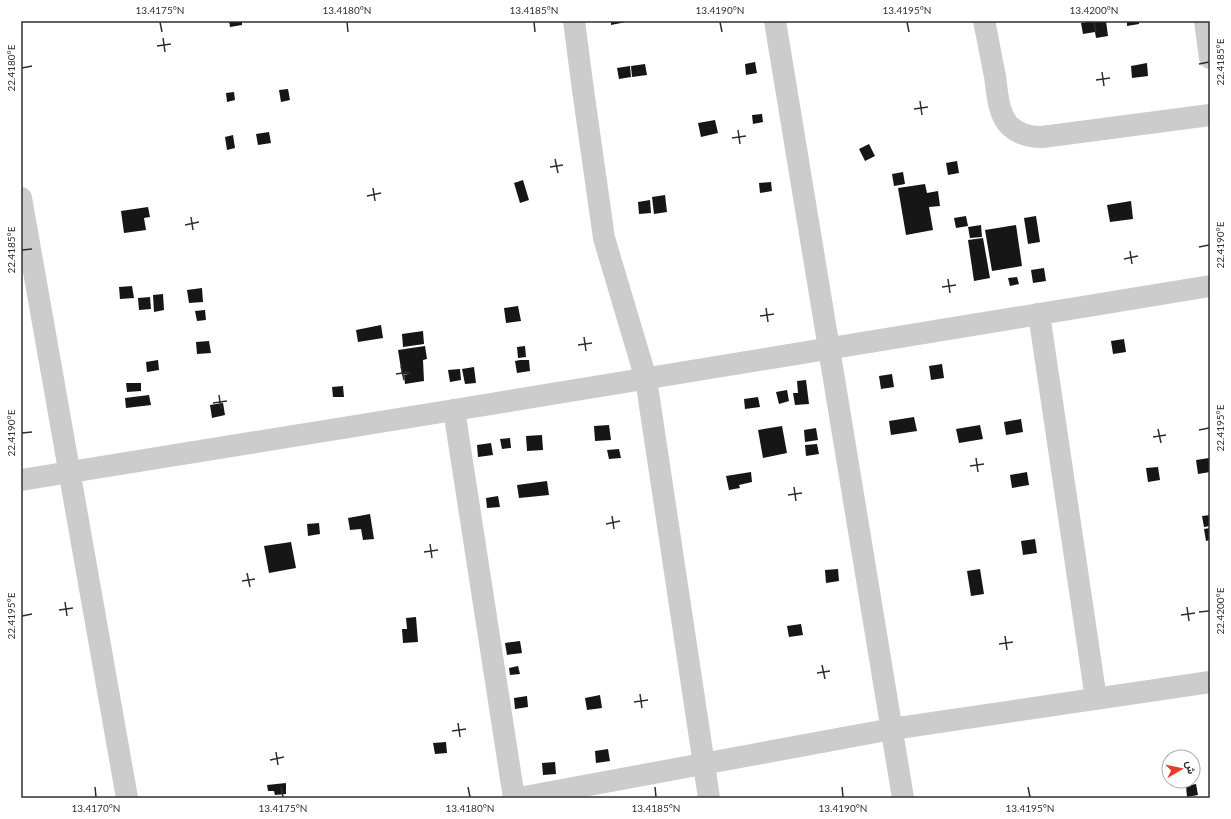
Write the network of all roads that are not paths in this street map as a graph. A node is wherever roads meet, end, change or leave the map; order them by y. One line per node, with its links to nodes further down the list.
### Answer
1 (574, 21): 11 (street)
2 (775, 21): 10 (street)
3 (984, 21): 6 (street)
4 (1205, 21): 5 (street)
5 (1210, 58)
6 (1210, 115)
7 (21, 198): 13 (street)
8 (1210, 286): 9 (street)
9 (1039, 314): 10 (street); 16 (street)
10 (829, 349): 11 (street); 17 (street)
11 (646, 379): 12 (street); 18 (street)
12 (454, 410): 13 (street); 20 (street)
13 (71, 473): 14 (street); 19 (street)
14 (21, 480)
15 (1210, 682): 16 (street)
16 (1096, 699): 17 (street)
17 (892, 729): 18 (street); 23 (street)
18 (704, 764): 21 (street); 22 (street)
19 (127, 798)
20 (514, 798)
21 (519, 798)
22 (709, 798)
23 (903, 798)

